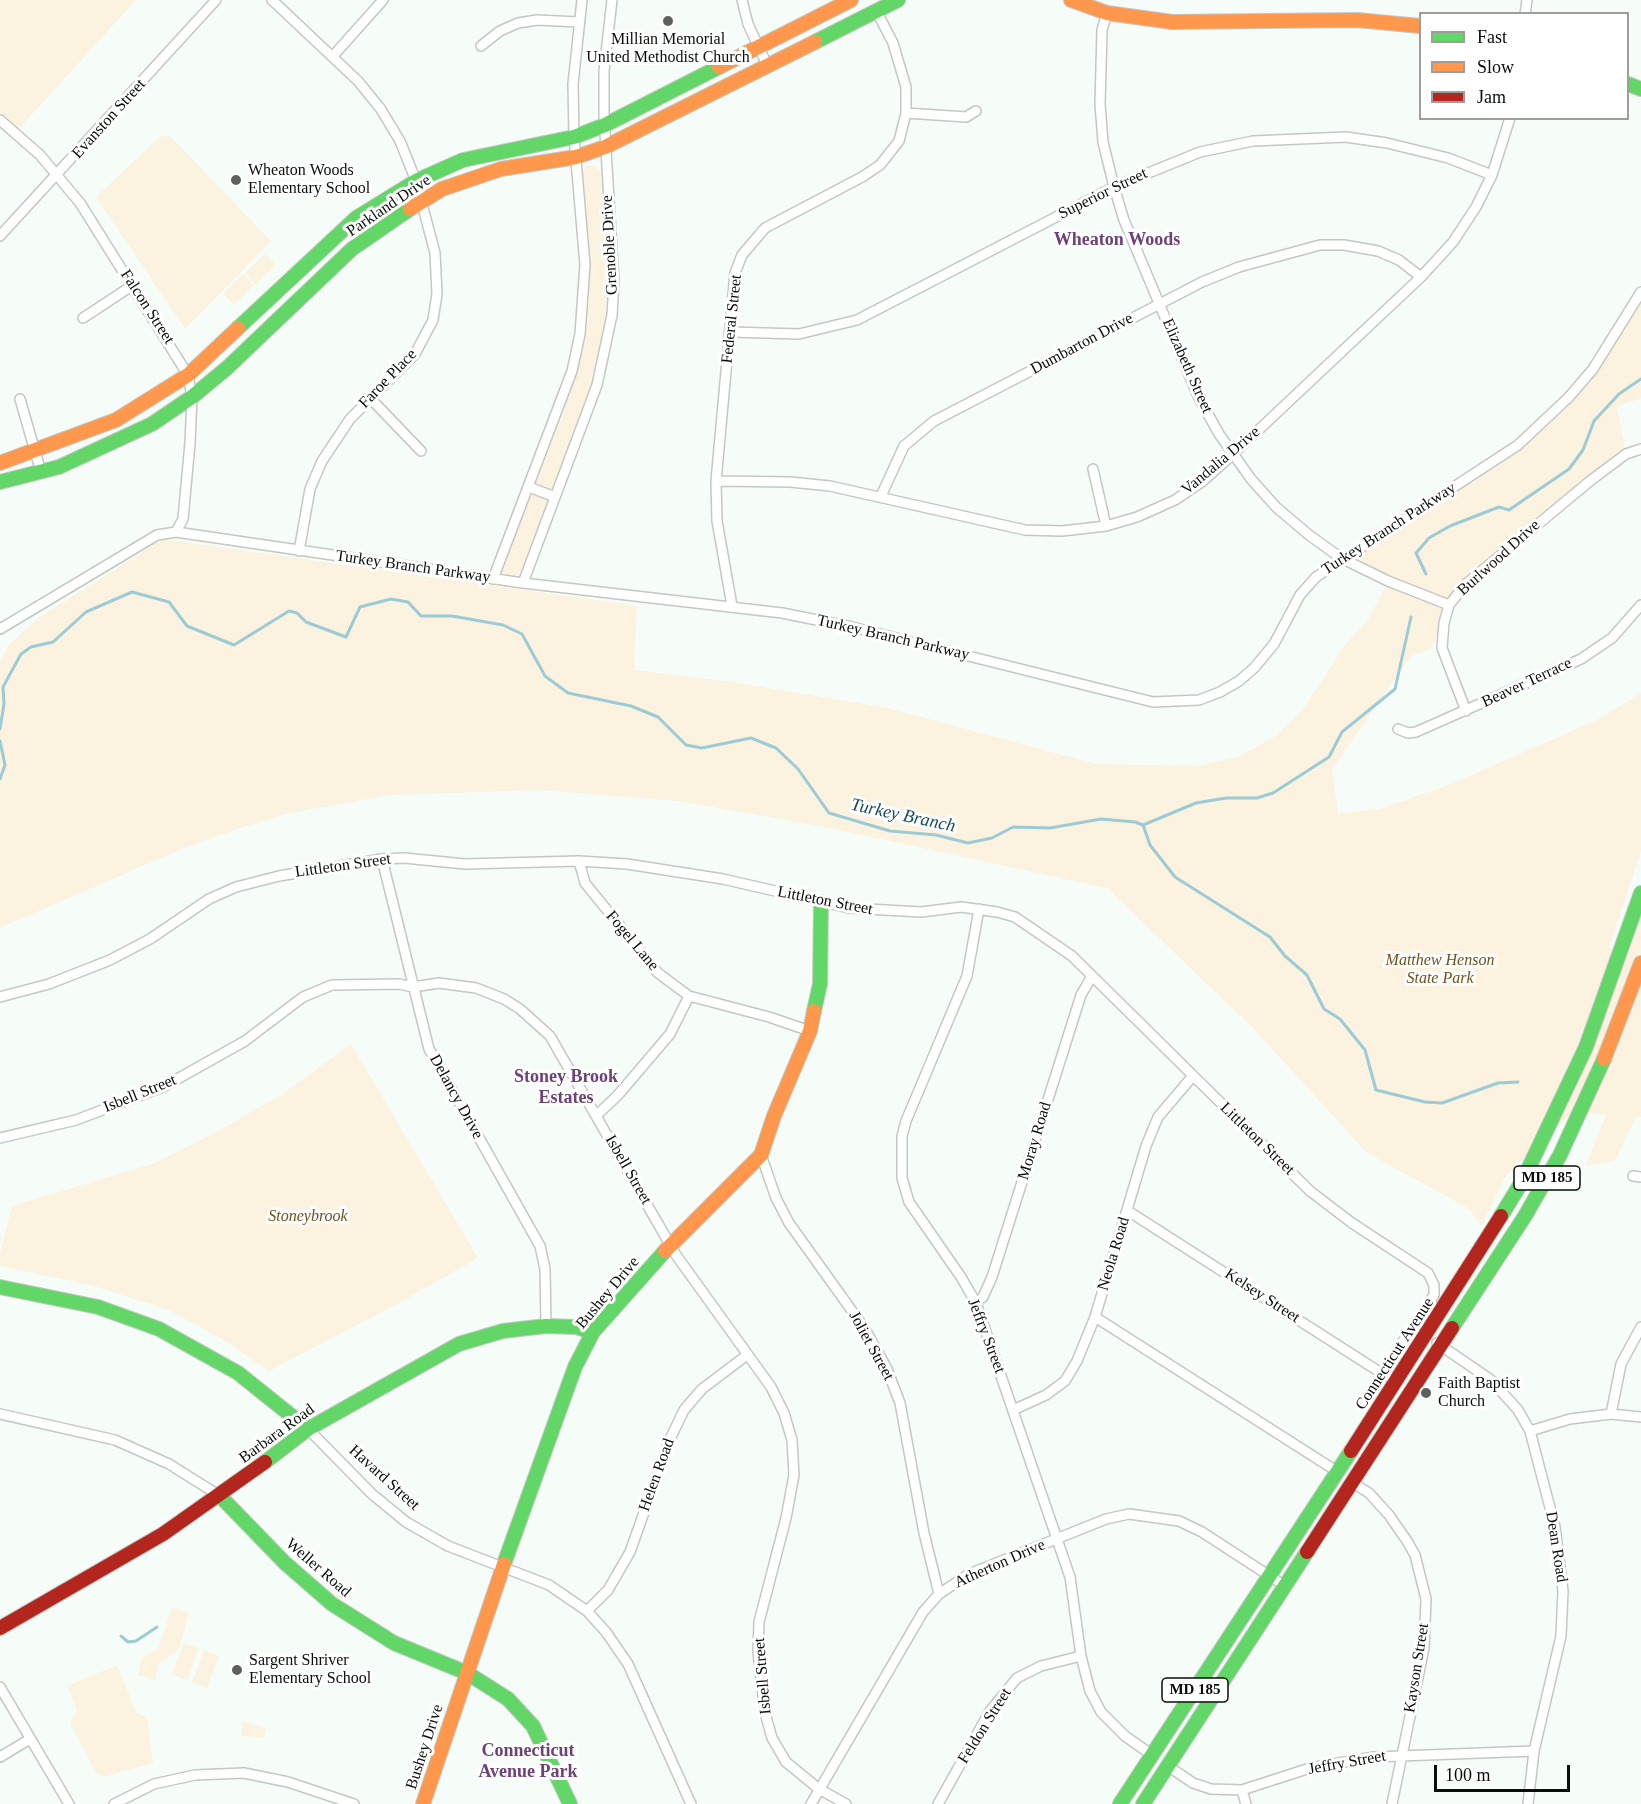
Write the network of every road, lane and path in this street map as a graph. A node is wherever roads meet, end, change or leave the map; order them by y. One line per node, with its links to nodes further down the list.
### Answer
1 (216, 0): 26 (street, Evanston Street)
2 (272, 0): 16 (street, Faroe Place)
3 (383, 0): 16 (street)
4 (582, 0): 12 (street, Grenoble Drive)
5 (612, 0): 22 (street, Grenoble Drive)
6 (742, 0): 15 (street)
7 (851, 0): 15 (street, Parkland Drive)
8 (898, 0): 10 (street, Parkland Drive)
9 (1071, 0): 11 (street)
10 (877, 12): 17 (street, Parkland Drive); 19 (street, Federal Street)
11 (1107, 13): 13 (street); 29 (street, Elizabeth Street)
12 (578, 22): 14 (street); 23 (street, Grenoble Drive)
13 (1419, 26)
14 (481, 46)
15 (757, 46): 17 (street); 22 (street, Parkland Drive)
16 (333, 56): 28 (street, Faroe Place)
17 (768, 67): 24 (street, Parkland Drive)
18 (976, 111): 19 (street)
19 (906, 113): 37 (street, Federal Street)
20 (0, 120): 26 (street, Falcon Street)
21 (1509, 120): 27 (street, Vandalia Drive)
22 (605, 125): 23 (street, Parkland Drive); 24 (street, Grenoble Drive)
23 (574, 136): 25 (street, Grenoble Drive); 28 (street, Parkland Drive)
24 (606, 147): 25 (street, Parkland Drive); 53 (street, Grenoble Drive)
25 (576, 157): 30 (street, Parkland Drive); 51 (street, Grenoble Drive)
26 (58, 175): 31 (street, Evanston Street); 33 (street, Falcon Street)
27 (1492, 175): 29 (street, Superior Street); 32 (street, Vandalia Drive)
28 (416, 181): 30 (street, Faroe Place); 38 (street, Parkland Drive)
29 (1114, 187): 35 (street, Elizabeth Street); 37 (street, Superior Street)
30 (421, 201): 39 (street, Parkland Drive); 41 (street, Faroe Place)
31 (0, 236)
32 (1421, 277): 35 (street, Dumbarton Drive); 45 (street, Vandalia Drive)
33 (133, 285): 36 (street); 38 (street, Falcon Street)
34 (1641, 292): 57 (street, Turkey Branch Parkway)
35 (1159, 304): 45 (street, Elizabeth Street); 52 (street, Dumbarton Drive)
36 (83, 318)
37 (730, 332): 49 (street, Federal Street)
38 (188, 375): 39 (street, Falcon Street); 44 (street, Parkland Drive)
39 (192, 397): 48 (street, Parkland Drive); 55 (street, Falcon Street)
40 (20, 399): 44 (street)
41 (371, 399): 43 (street); 56 (street, Faroe Place)
42 (1641, 449): 60 (street, Burlwood Drive)
43 (421, 451)
44 (36, 452): 46 (street, Parkland Drive); 48 (street)
45 (1233, 454): 54 (street, Vandalia Drive); 57 (street, Elizabeth Street)
46 (0, 464)
47 (1093, 469): 54 (street)
48 (41, 472): 50 (street, Parkland Drive)
49 (716, 480): 52 (street, Vandalia Drive); 62 (street, Federal Street)
50 (0, 482)
51 (529, 487): 53 (street); 58 (street, Grenoble Drive)
52 (881, 496): 54 (street, Vandalia Drive)
53 (555, 497): 59 (street, Grenoble Drive)
54 (1106, 526)
55 (176, 532): 56 (street, Turkey Branch Parkway); 63 (street, Turkey Branch Parkway)
56 (299, 551): 58 (street, Turkey Branch Parkway)
57 (1341, 558): 60 (street, Elizabeth Street); 62 (street, Turkey Branch Parkway)
58 (493, 579): 59 (street, Turkey Branch Parkway)
59 (523, 583): 62 (street, Turkey Branch Parkway)
60 (1449, 605): 64 (street, Burlwood Drive)
61 (1641, 605): 64 (street, Beaver Terrace)
62 (732, 606)
63 (0, 629)
64 (1466, 711): 65 (street, Beaver Terrace)
65 (1398, 729)
66 (382, 859): 67 (street, Littleton Street); 73 (street, Delancy Drive); 75 (street, Littleton Street)
67 (579, 861): 69 (street, Littleton Street); 74 (street, Fogel Lane)
68 (1641, 893): 89 (street, Connecticut Avenue / MD 185)
69 (820, 902): 70 (street, Littleton Street); 76 (street, Bushey Drive)
70 (979, 909): 72 (street, Littleton Street); 84 (street, Jeffry Street)
71 (1641, 963): 90 (street, Connecticut Avenue / MD 185)
72 (1092, 976): 77 (street, Littleton Street); 84 (street, Moray Road)
73 (412, 987): 78 (street, Isbell Street); 79 (street, Isbell Street); 86 (street, Delancy Drive)
74 (689, 996): 76 (street, Fogel Lane); 78 (street)
75 (0, 997)
76 (810, 1031): 80 (street, Bushey Drive)
77 (1192, 1077): 81 (street, Neola Road); 92 (street, Littleton Street)
78 (597, 1115): 82 (street, Isbell Street)
79 (0, 1138)
80 (761, 1155): 82 (street, Bushey Drive); 107 (street, Joliet Street)
81 (1128, 1211): 85 (street, Neola Road); 92 (street, Kelsey Street)
82 (672, 1244): 88 (street, Bushey Drive); 91 (street, Isbell Street)
83 (0, 1287): 98 (street, Havard Street)
84 (976, 1303): 94 (street, Jeffry Street)
85 (1095, 1317): 94 (street, Neola Road); 100 (street)
86 (546, 1326): 88 (street, Barbara Road); 98 (street, Barbara Road)
87 (1641, 1328): 96 (street)
88 (593, 1332): 104 (street, Bushey Drive)
89 (1427, 1336): 90 (street, Dean Road); 93 (street, Connecticut Avenue / MD 185)
90 (1442, 1346): 99 (street, Dean Road); 101 (street, Connecticut Avenue / MD 185)
91 (747, 1355): 108 (street, Helen Road); 119 (street, Isbell Street)
92 (1382, 1374): 93 (street, Kelsey Street)
93 (1395, 1382): 100 (street, Connecticut Avenue / MD 185)
94 (1013, 1410): 103 (street, Jeffry Street)
95 (0, 1414): 102 (street, Weller Road)
96 (1611, 1414): 97 (street); 99 (street)
97 (1641, 1417)
98 (308, 1429): 102 (street, Barbara Road); 104 (street, Havard Street)
99 (1530, 1431): 114 (street, Dean Road)
100 (1338, 1472): 105 (street, Connecticut Avenue / MD 185)
101 (1353, 1483): 106 (street, Connecticut Avenue / MD 185); 116 (street, Kayson Street)
102 (220, 1496): 109 (street, Barbara Road); 111 (street, Weller Road)
103 (1056, 1539): 105 (street, Atherton Drive); 107 (street, Atherton Drive); 110 (street, Jeffry Street)
104 (503, 1567): 108 (street, Havard Street); 111 (street, Bushey Drive)
105 (1269, 1576): 106 (street, Atherton Drive); 115 (street, Connecticut Avenue / MD 185)
106 (1286, 1586): 118 (street, Connecticut Avenue / MD 185)
107 (939, 1594): 119 (street, Atherton Drive)
108 (587, 1611): 126 (street, Havard Street)
109 (0, 1628)
110 (1081, 1656): 115 (street, Jeffry Street); 129 (street, Feldon Street)
111 (467, 1673): 124 (street, Bushey Drive); 125 (street, Weller Road)
112 (0, 1687): 113 (street)
113 (30, 1739): 117 (street); 121 (street)
114 (1534, 1751): 116 (street, Jeffry Street); 134 (street, Dean Road)
115 (1152, 1755): 130 (street, Connecticut Avenue / MD 185)
116 (1401, 1755): 120 (street, Jeffry Street); 133 (street, Kayson Street)
117 (0, 1757)
118 (1168, 1766): 120 (street, Jeffry Street); 131 (street, Connecticut Avenue / MD 185)
119 (819, 1789): 127 (street, Atherton Drive); 128 (street, Isbell Street)
120 (1242, 1790): 132 (street)
121 (69, 1804)
122 (114, 1804): 123 (street)
123 (354, 1804)
124 (423, 1804)
125 (570, 1804)
126 (691, 1804)
127 (811, 1804)
128 (846, 1804)
129 (938, 1804)
130 (1120, 1804)
131 (1143, 1804)
132 (1246, 1804)
133 (1392, 1804)
134 (1528, 1804)

